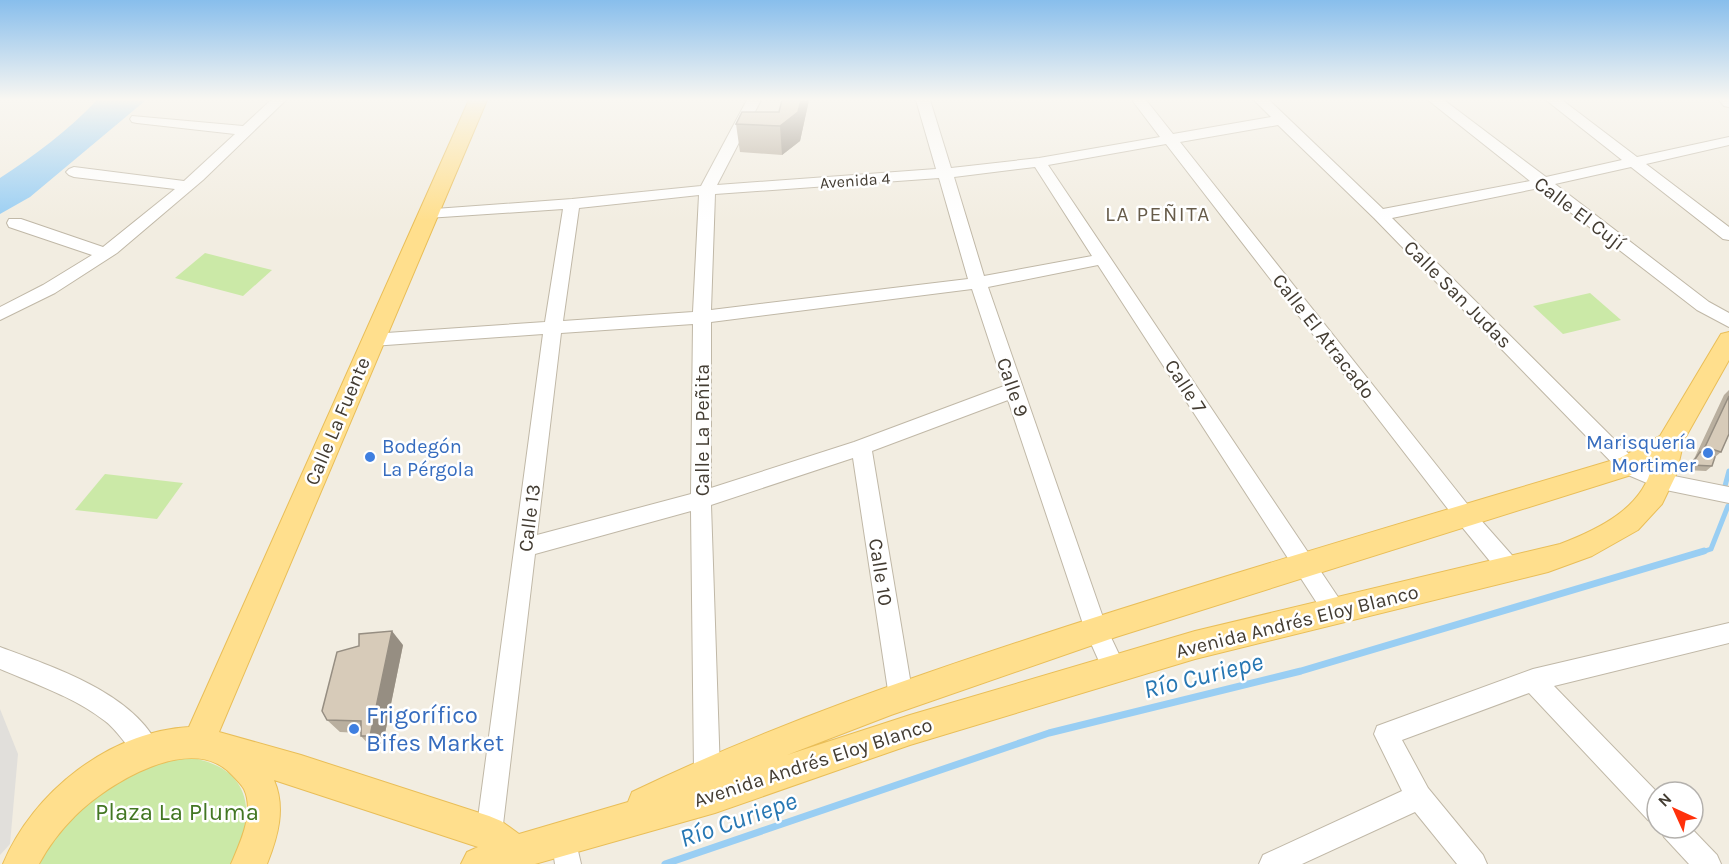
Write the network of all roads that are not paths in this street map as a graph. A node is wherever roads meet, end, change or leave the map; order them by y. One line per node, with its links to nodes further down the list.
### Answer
1 (236, 140): 16 (street)
2 (460, 140): 19 (main road, Calle La Fuente)
3 (733, 140): 17 (street, Calle La Peñita)
4 (935, 140): 14 (street, Calle 9)
5 (1175, 140): 9 (street, Avenida 4)
6 (1301, 140): 20 (street, Calle San Judas)
7 (1486, 140): 15 (street, Calle El Cují)
8 (1606, 140): 12 (street)
9 (1171, 141): 11 (street, Avenida 4); 39 (street, Calle El Atracado)
10 (1729, 141): 12 (street)
11 (1039, 162): 14 (street, Avenida 4); 24 (street, Calle 7)
12 (1634, 162): 15 (street); 22 (street)
13 (74, 172): 16 (street)
14 (945, 173): 17 (street, Avenida 4); 25 (street, Calle 9)
15 (1541, 183): 20 (street); 28 (street, Calle El Cují)
16 (185, 186): 23 (street)
17 (707, 190): 18 (street, Avenida 4); 27 (street, Calle La Peñita)
18 (572, 204): 19 (street, Avenida 4); 29 (street, Calle 13)
19 (427, 213): 31 (main road, Calle La Fuente)
20 (1380, 215): 35 (street, Calle San Judas)
21 (15, 223): 23 (street)
22 (1729, 235)
23 (104, 253): 26 (street)
24 (1103, 259): 25 (street); 41 (street, Calle 7)
25 (978, 283): 27 (street); 32 (street, Calle 9)
26 (0, 314)
27 (702, 317): 29 (street); 38 (street, Calle La Peñita)
28 (1729, 321)
29 (553, 328): 31 (street); 40 (street, Calle 13)
30 (1729, 339): 33 (main road, Avenida Andrés Eloy Blanco)
31 (372, 340): 50 (main road, Calle La Fuente)
32 (1014, 390): 34 (street); 44 (street, Calle 9)
33 (1670, 443): 35 (main road, Avenida Andrés Eloy Blanco); 36 (main road, Avenida Andrés Eloy Blanco)
34 (861, 447): 38 (street); 49 (street, Calle 10)
35 (1628, 466): 36 (street, Calle San Judas); 39 (main road, Avenida Andrés Eloy Blanco)
36 (1661, 481): 37 (street, Calle San Judas); 42 (main road, Avenida Andrés Eloy Blanco)
37 (1729, 495)
38 (702, 500): 40 (street); 53 (street, Calle La Peñita)
39 (1465, 516): 41 (main road, Avenida Andrés Eloy Blanco); 42 (street, Calle El Atracado)
40 (526, 547): 58 (street, Calle 13)
41 (1303, 566): 43 (street, Calle 7); 44 (main road, Avenida Andrés Eloy Blanco)
42 (1510, 569): 43 (main road, Avenida Andrés Eloy Blanco)
43 (1334, 610): 47 (main road, Avenida Andrés Eloy Blanco)
44 (1096, 630): 47 (street, Calle 9); 49 (main road, Avenida Andrés Eloy Blanco)
45 (1729, 633): 48 (street)
46 (0, 658): 51 (street)
47 (1114, 669): 56 (main road, Avenida Andrés Eloy Blanco)
48 (1533, 680): 54 (street); 55 (street)
49 (901, 697): 53 (main road, Avenida Andrés Eloy Blanco)
50 (198, 743): 51 (main road); 52 (main road)
51 (148, 750): 60 (main road)
52 (232, 752): 58 (main road); 61 (main road)
53 (707, 772): 56 (main road, Avenida Andrés Eloy Blanco)
54 (1419, 797): 62 (street); 63 (street)
55 (1645, 798)
56 (599, 827): 59 (main road, Avenida Andrés Eloy Blanco)
57 (1685, 840): 64 (street)
58 (493, 850): 59 (main road, Avenida Andrés Eloy Blanco)
59 (566, 851)
60 (21, 864)
61 (249, 864)
62 (1272, 864)
63 (1474, 864)
64 (1708, 864)

